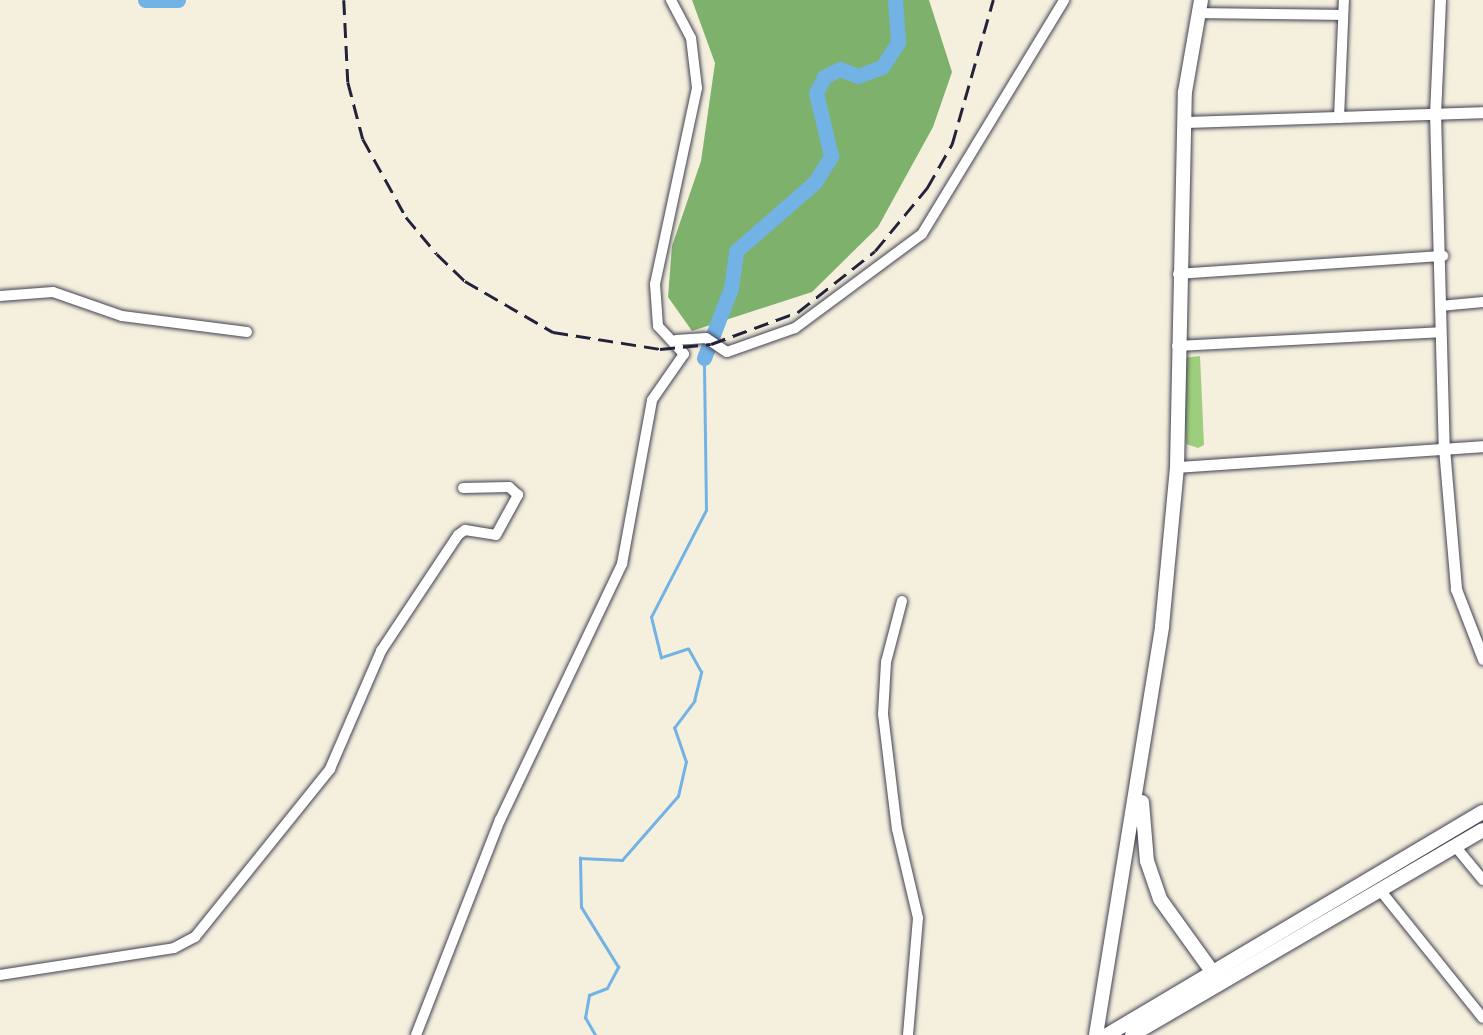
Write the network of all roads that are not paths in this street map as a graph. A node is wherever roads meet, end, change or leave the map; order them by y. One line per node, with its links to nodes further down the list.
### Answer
1 (670, 0): 18 (street)
2 (1064, 0): 18 (street)
3 (1344, 0): 6 (street)
4 (1440, 0): 8 (street)
5 (1200, 6): 6 (street); 10 (main road)
6 (1343, 15): 9 (street)
7 (1483, 112): 8 (street)
8 (1435, 114): 9 (street); 11 (street)
9 (1339, 118): 10 (street)
10 (1184, 122): 12 (main road)
11 (1443, 256): 12 (street); 15 (street)
12 (1178, 274): 19 (main road)
13 (0, 296): 16 (street)
14 (1483, 302): 15 (street)
15 (1440, 306): 17 (street)
16 (247, 332)
17 (1440, 332): 19 (street); 21 (street)
18 (676, 340): 35 (street)
19 (1176, 346): 22 (main road)
20 (1483, 446): 21 (street)
21 (1444, 448): 22 (street); 25 (street)
22 (1177, 467): 26 (main road)
23 (463, 488): 33 (street)
24 (902, 601): 36 (street)
25 (1483, 659)
26 (1140, 776): 32 (main road); 37 (main road)
27 (1483, 812): 32 (main road)
28 (1483, 830): 29 (main road)
29 (1455, 846): 30 (street); 31 (main road)
30 (1483, 880)
31 (1380, 890): 34 (street); 39 (main road)
32 (1211, 970): 38 (main road)
33 (0, 975)
34 (1483, 1018)
35 (416, 1035)
36 (908, 1035)
37 (1096, 1035)
38 (1106, 1035)
39 (1132, 1035)

